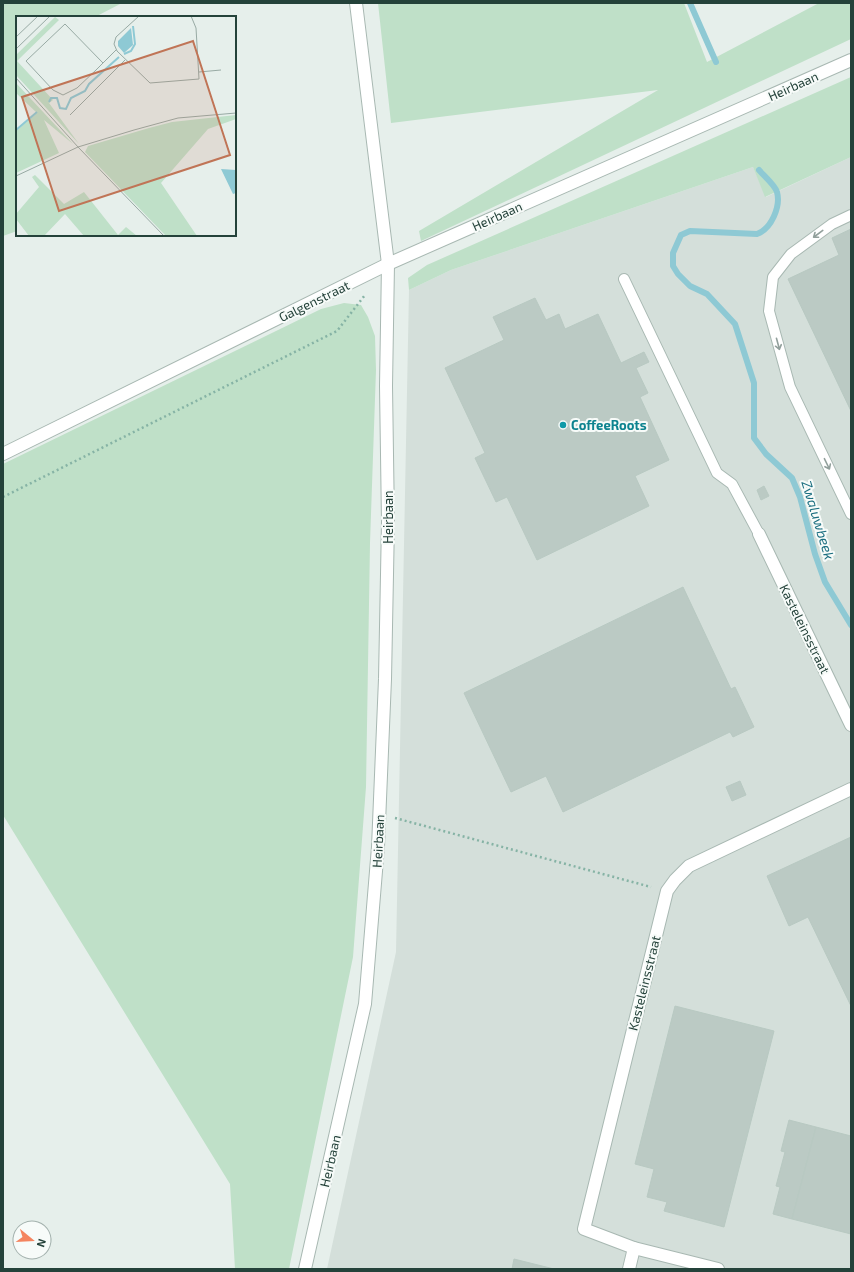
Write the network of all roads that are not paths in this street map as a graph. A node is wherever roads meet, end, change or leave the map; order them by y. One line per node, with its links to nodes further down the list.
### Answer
1 (356, 3): 4 (street)
2 (851, 60): 4 (street, Heirbaan)
3 (851, 215): 7 (lane, one-way to 7)
4 (388, 264): 6 (street, Galgenstraat); 12 (street, Heirbaan)
5 (624, 279): 8 (lane)
6 (3, 454)
7 (851, 514)
8 (759, 534): 9 (street, Kasteleinsstraat)
9 (851, 725)
10 (851, 789): 11 (street, Kasteleinsstraat)
11 (634, 1248): 13 (street); 14 (street, Kasteleinsstraat)
12 (305, 1269)
13 (629, 1269)
14 (718, 1269)

